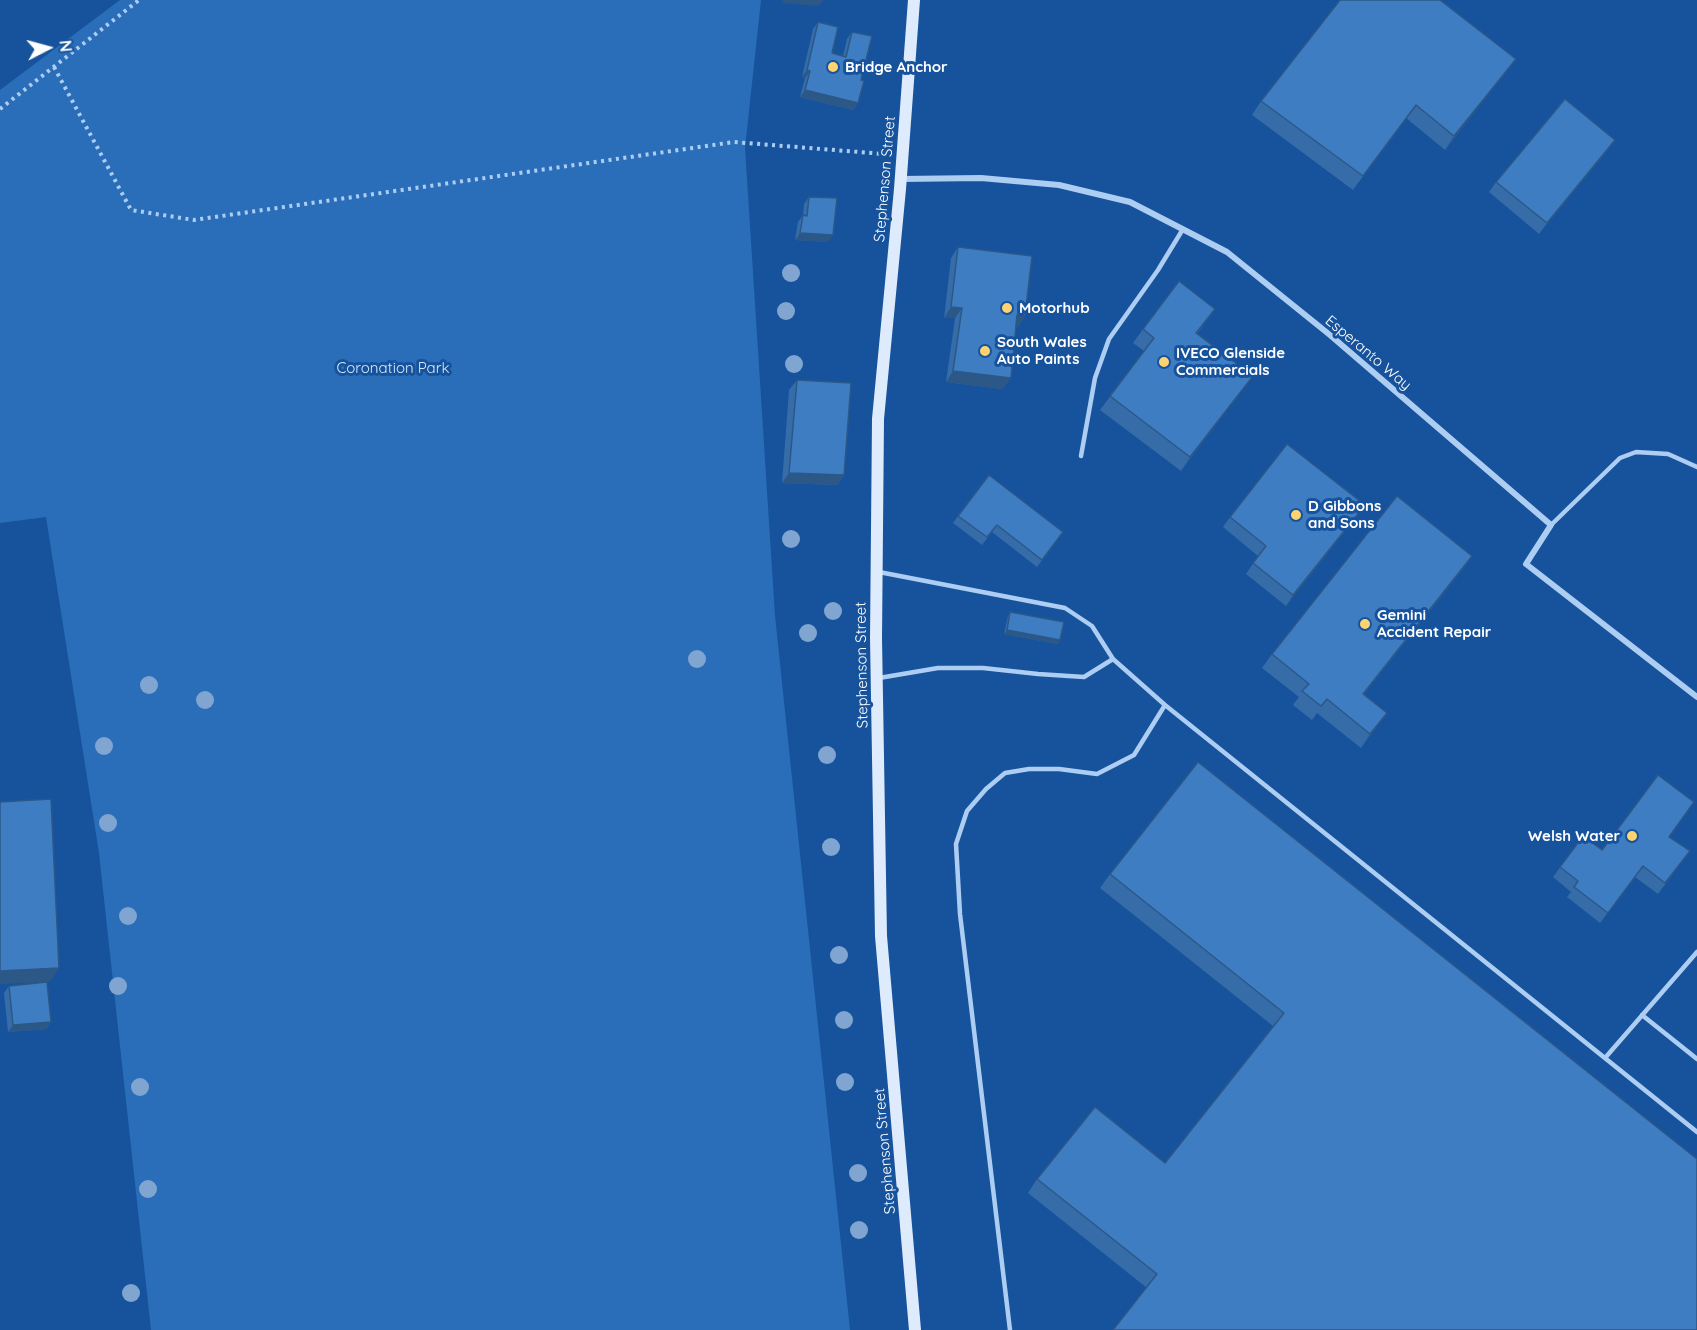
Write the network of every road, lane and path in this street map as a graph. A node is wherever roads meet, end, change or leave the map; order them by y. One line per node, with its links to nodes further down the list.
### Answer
1 (139, 0): 3 (path)
2 (914, 0): 5 (street, Stephenson Street)
3 (54, 67): 4 (path); 5 (path)
4 (0, 109)
5 (902, 156): 6 (street, Stephenson Street)
6 (900, 178): 7 (street, Esperanto Way); 11 (street, Stephenson Street)
7 (1183, 229): 8 (lane); 10 (street, Esperanto Way)
8 (1081, 456)
9 (1697, 467): 10 (lane)
10 (1551, 525): 14 (street)
11 (877, 572): 12 (lane); 13 (street, Stephenson Street)
12 (1113, 659): 13 (lane); 15 (lane)
13 (877, 679): 21 (street, Stephenson Street)
14 (1697, 697)
15 (1165, 705): 18 (lane); 22 (lane)
16 (1697, 952): 17 (lane)
17 (1642, 1015): 18 (lane); 19 (lane)
18 (1605, 1058): 20 (lane)
19 (1697, 1059)
20 (1697, 1132)
21 (915, 1330)
22 (1010, 1330)

